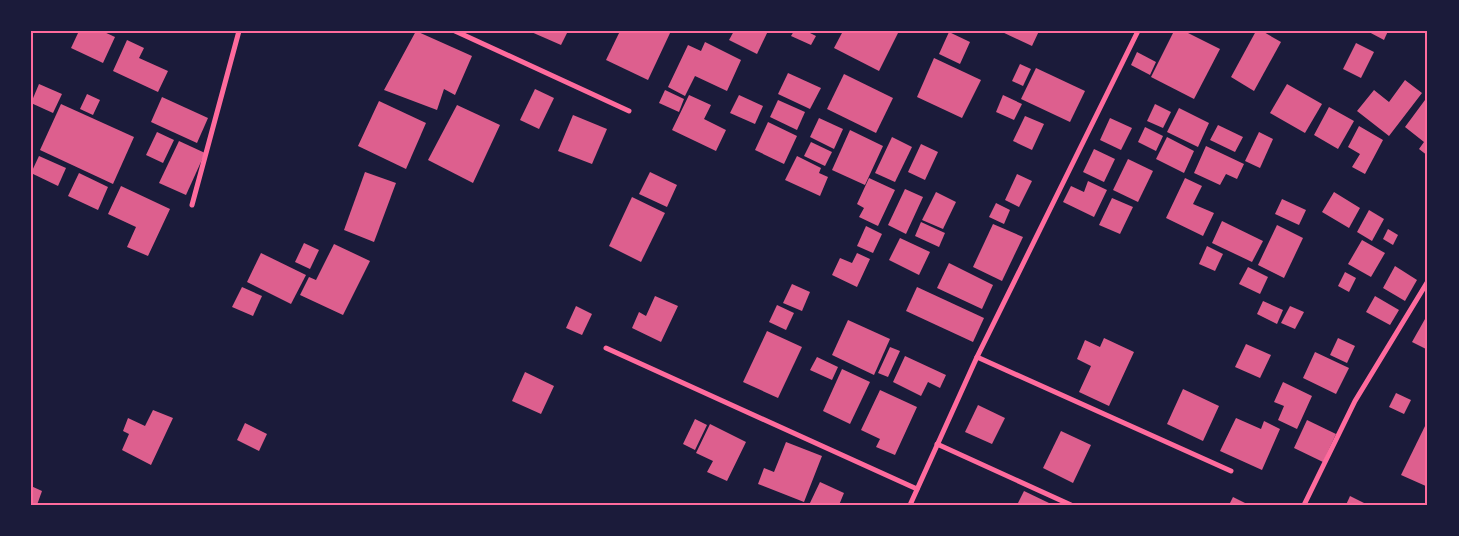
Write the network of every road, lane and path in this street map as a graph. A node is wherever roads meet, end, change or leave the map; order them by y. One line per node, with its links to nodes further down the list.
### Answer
1 (239, 31): 5 (street)
2 (455, 31): 4 (street)
3 (1138, 31): 8 (street)
4 (629, 111)
5 (192, 205)
6 (1428, 281): 14 (street)
7 (606, 348): 11 (street)
8 (976, 356): 9 (street); 10 (street)
9 (937, 444): 11 (street); 13 (street)
10 (1231, 471)
11 (917, 489): 12 (street)
12 (910, 505)
13 (1071, 505)
14 (1304, 505)

